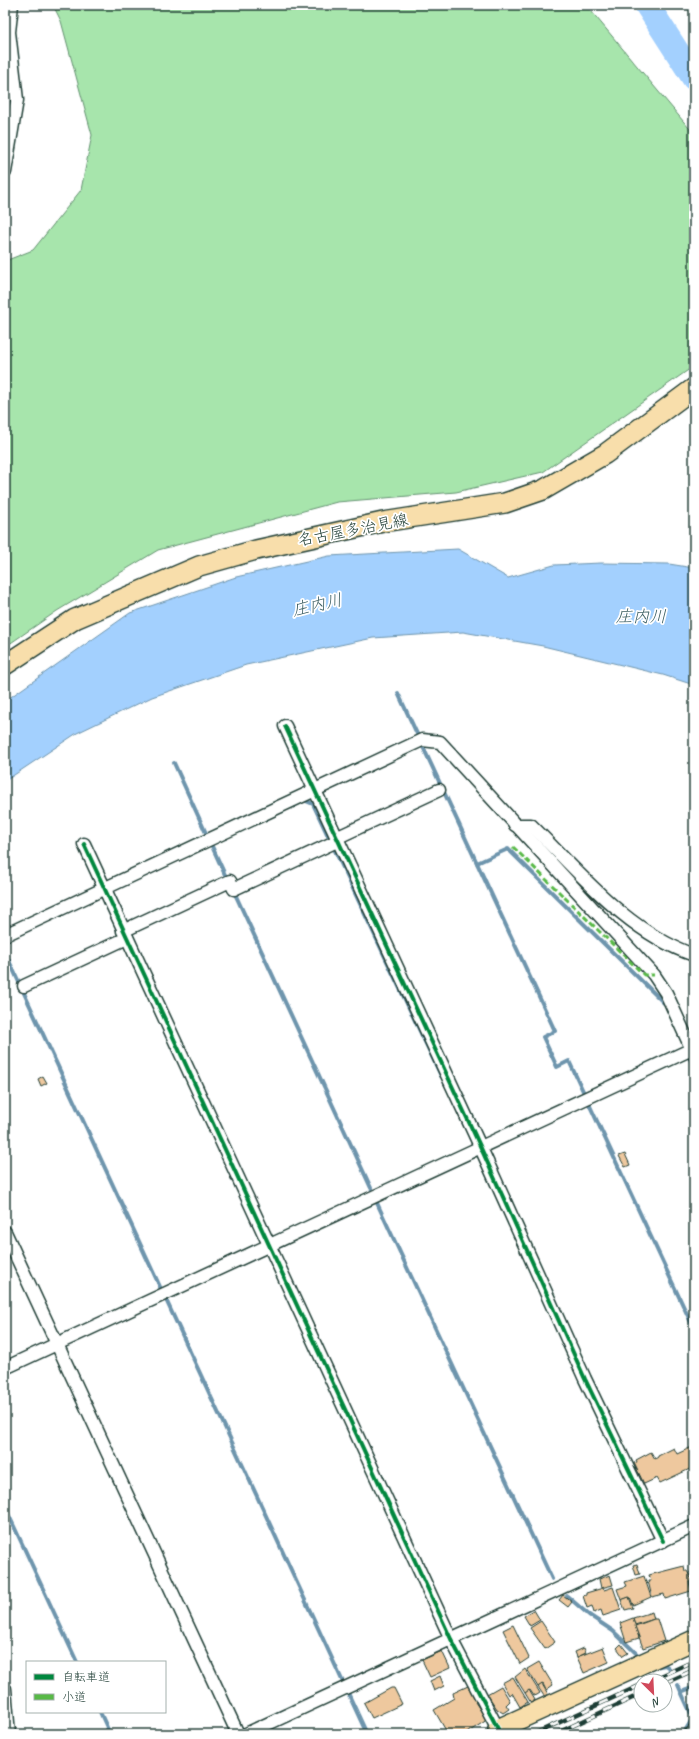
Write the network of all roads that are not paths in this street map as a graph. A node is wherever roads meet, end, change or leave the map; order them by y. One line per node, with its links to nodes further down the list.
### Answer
1 (12, 5): 2 (street)
2 (5, 172)
3 (694, 388): 4 (main road, 名古屋多治見線)
4 (5, 665)
5 (285, 726): 7 (street)
6 (439, 790): 9 (street)
7 (314, 791): 8 (street); 9 (street); 11 (street)
8 (515, 825): 14 (street); 16 (street)
9 (337, 840): 13 (street); 17 (street)
10 (84, 844): 11 (street)
11 (104, 889): 12 (street); 13 (street)
12 (5, 935)
13 (125, 935): 15 (street); 19 (street)
14 (694, 955)
15 (24, 986)
16 (693, 1051): 17 (street)
17 (480, 1146): 19 (street); 23 (street)
18 (5, 1232): 20 (street)
19 (269, 1245): 20 (street); 24 (street)
20 (57, 1344): 21 (street); 30 (street)
21 (5, 1368)
22 (694, 1526): 23 (street)
23 (663, 1541): 24 (street)
24 (452, 1639): 27 (street); 31 (street)
25 (694, 1640): 27 (main road)
26 (5, 1689): 29 (street)
27 (499, 1731)
28 (694, 1731): 32 (street)
29 (9, 1734)
30 (238, 1734)
31 (246, 1734)
32 (691, 1734)

